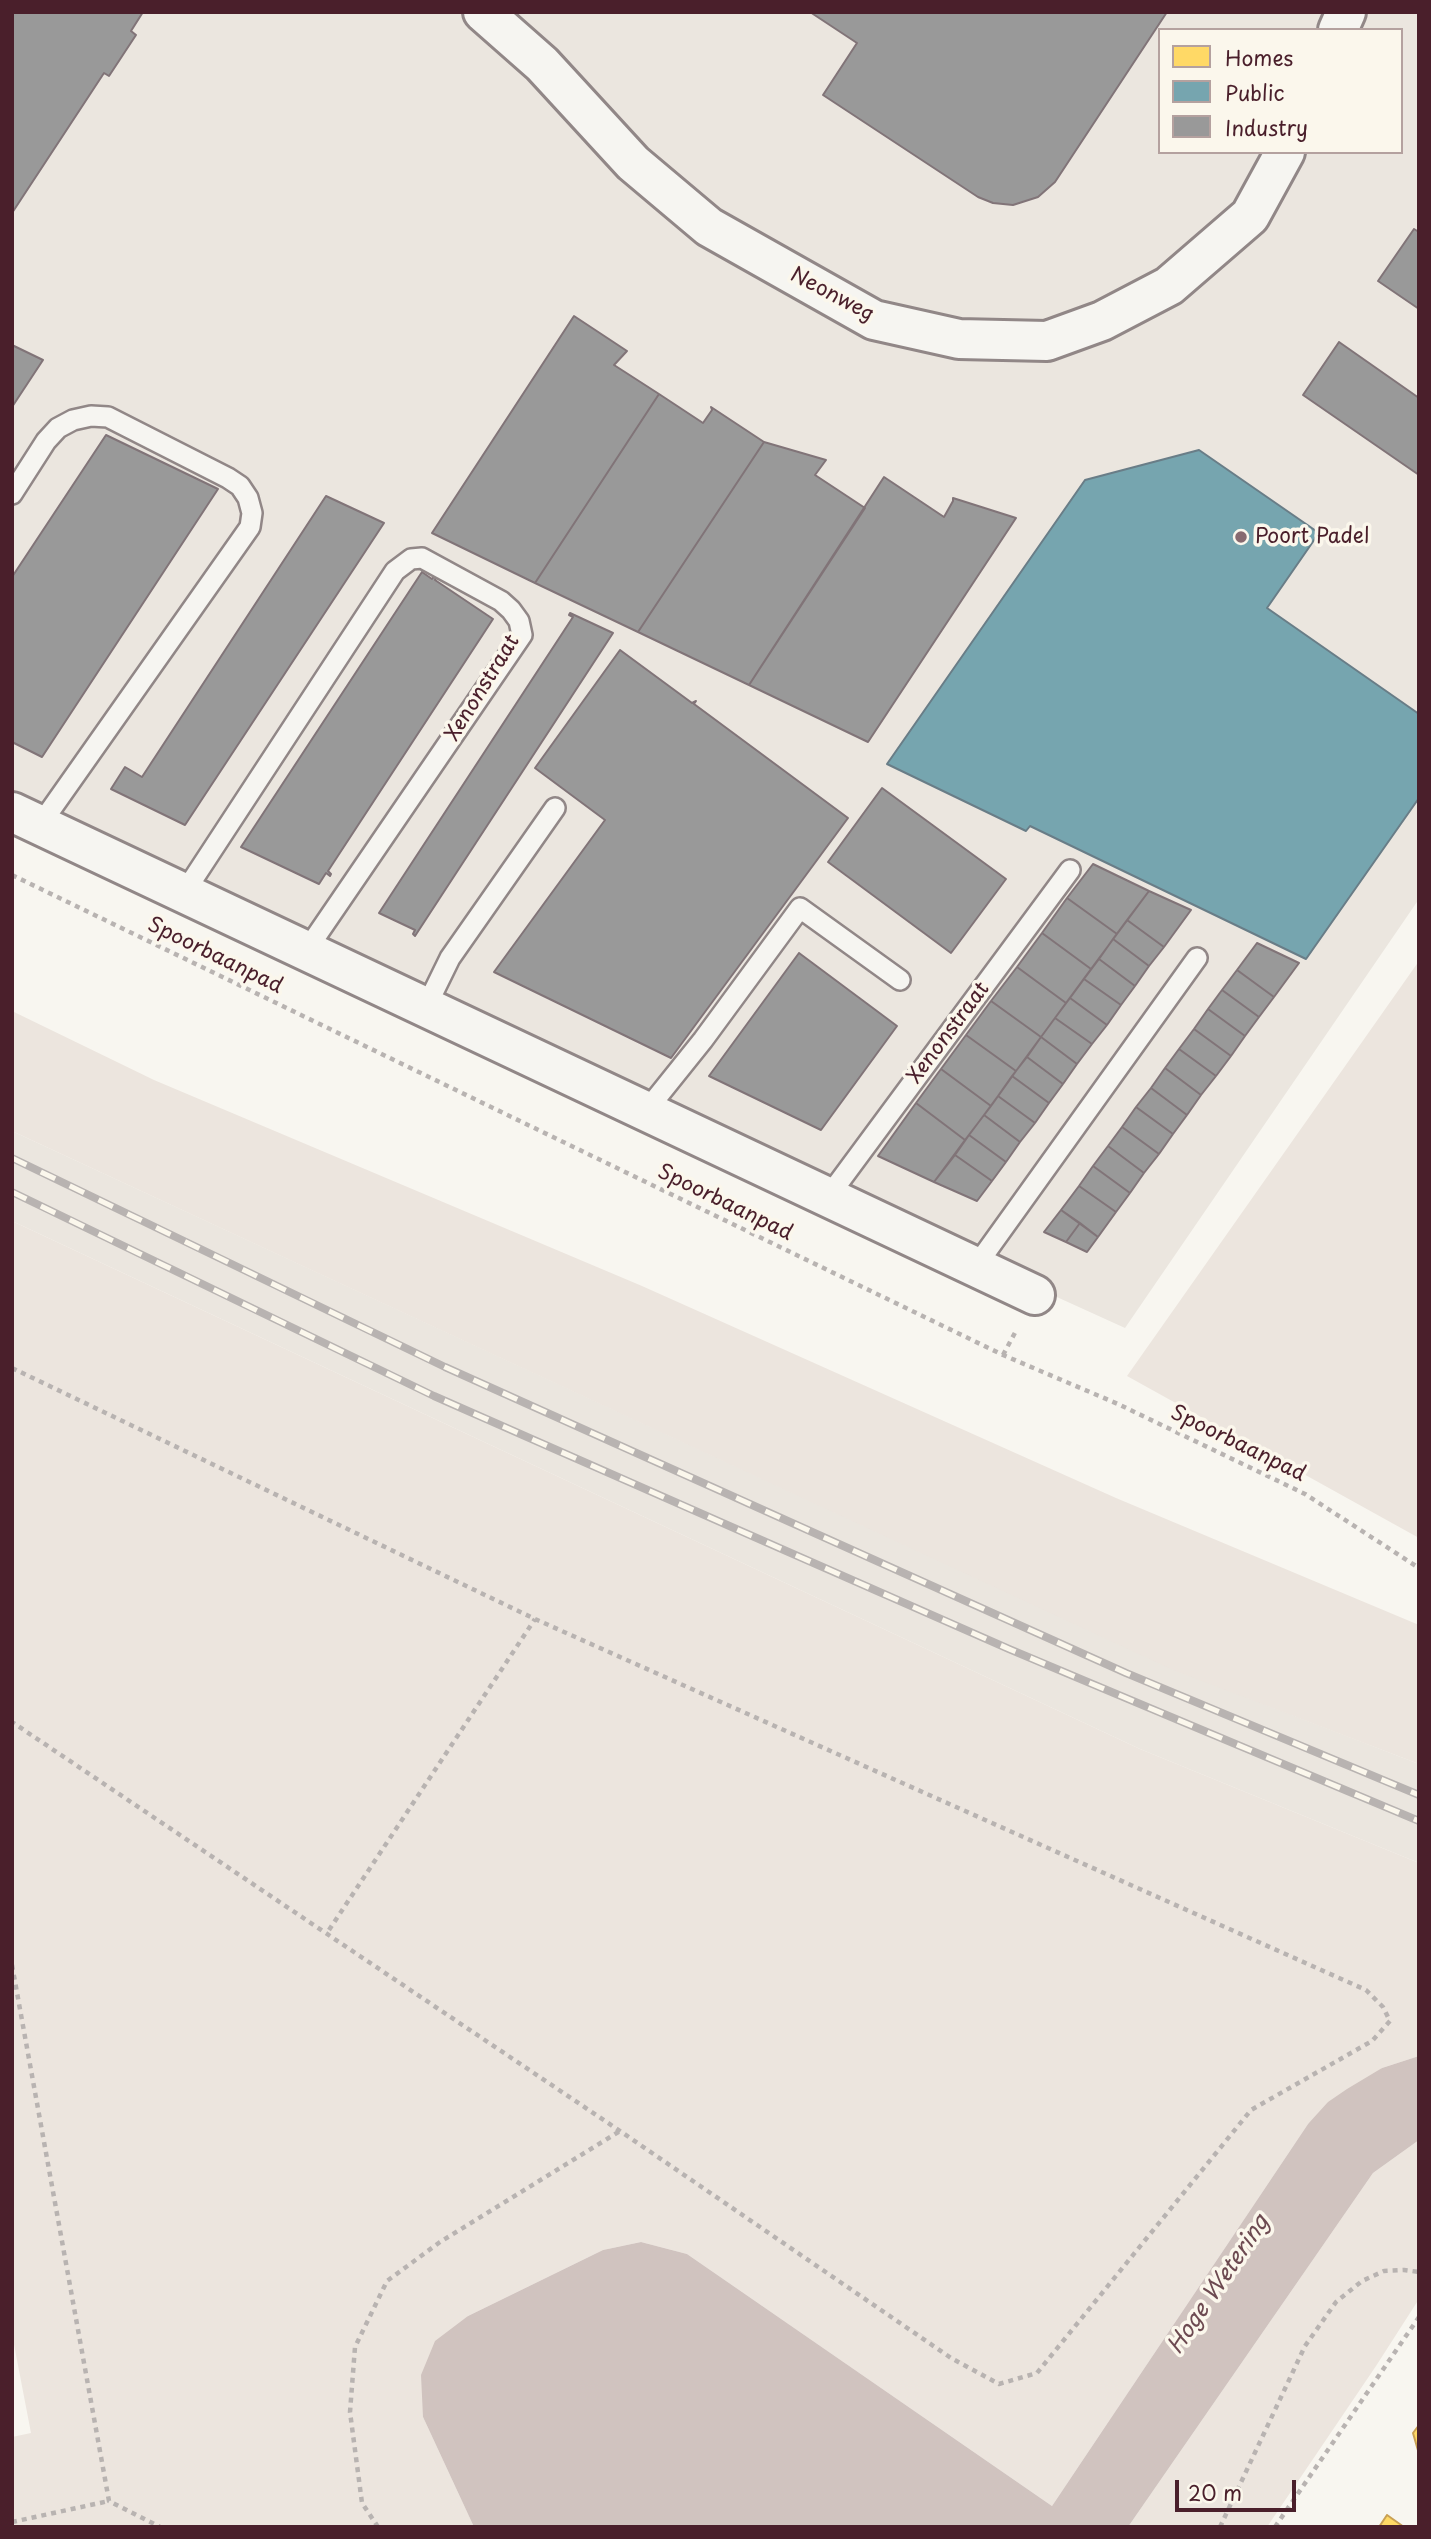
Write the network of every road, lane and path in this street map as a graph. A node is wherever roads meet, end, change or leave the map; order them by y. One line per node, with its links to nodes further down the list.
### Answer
1 (482, 12): 2 (street, Neonweg)
2 (1284, 154)
3 (12, 494): 5 (lane)
4 (555, 808): 12 (lane)
5 (26, 819): 8 (street)
6 (1070, 870): 14 (lane, Xenonstraat)
7 (12, 875): 18 (path, Spoorbaanpad)
8 (184, 893): 9 (street); 9 (lane, Xenonstraat)
9 (306, 951): 12 (street)
10 (1197, 958): 15 (lane)
11 (900, 980): 13 (lane)
12 (426, 1007): 13 (street)
13 (646, 1111): 14 (street)
14 (828, 1197): 15 (street)
15 (976, 1266): 16 (street)
16 (1035, 1295)
17 (12, 1368): 19 (path)
18 (1419, 1568)
19 (535, 1619): 21 (path); 23 (path)
20 (12, 1722): 23 (path)
21 (329, 1930)
22 (12, 1965): 26 (path)
23 (620, 2131): 29 (path)
24 (1419, 2272): 30 (path)
25 (1419, 2317): 31 (path)
26 (109, 2501): 27 (path); 28 (path)
27 (12, 2522)
28 (160, 2527)
29 (378, 2527)
30 (1220, 2527)
31 (1275, 2527)

